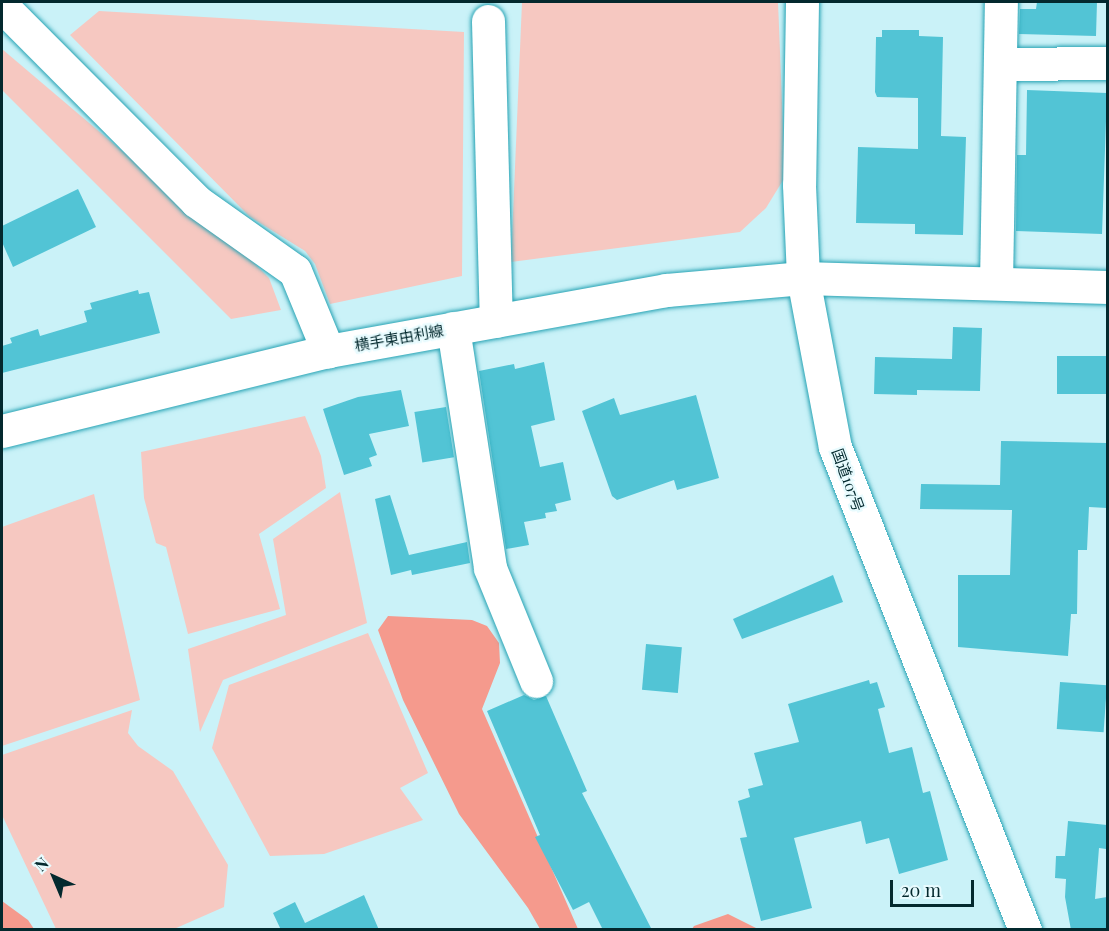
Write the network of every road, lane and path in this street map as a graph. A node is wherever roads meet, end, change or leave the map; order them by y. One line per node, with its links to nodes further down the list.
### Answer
1 (802, 2): 7 (main road, 国道107号)
2 (1001, 2): 6 (main road)
3 (2, 6): 12 (main road)
4 (488, 21): 10 (main road)
5 (1107, 63): 6 (main road)
6 (1000, 64): 8 (main road)
7 (803, 278): 8 (main road, 横手東由利線); 10 (main road, 横手東由利線); 15 (main road, 国道107号)
8 (996, 283): 9 (main road, 横手東由利線)
9 (1107, 287)
10 (496, 321): 11 (main road, 横手東由利線)
11 (453, 328): 12 (main road, 横手東由利線); 14 (main road)
12 (328, 351): 13 (main road, 横手東由利線)
13 (2, 431)
14 (536, 681)
15 (1025, 930)

